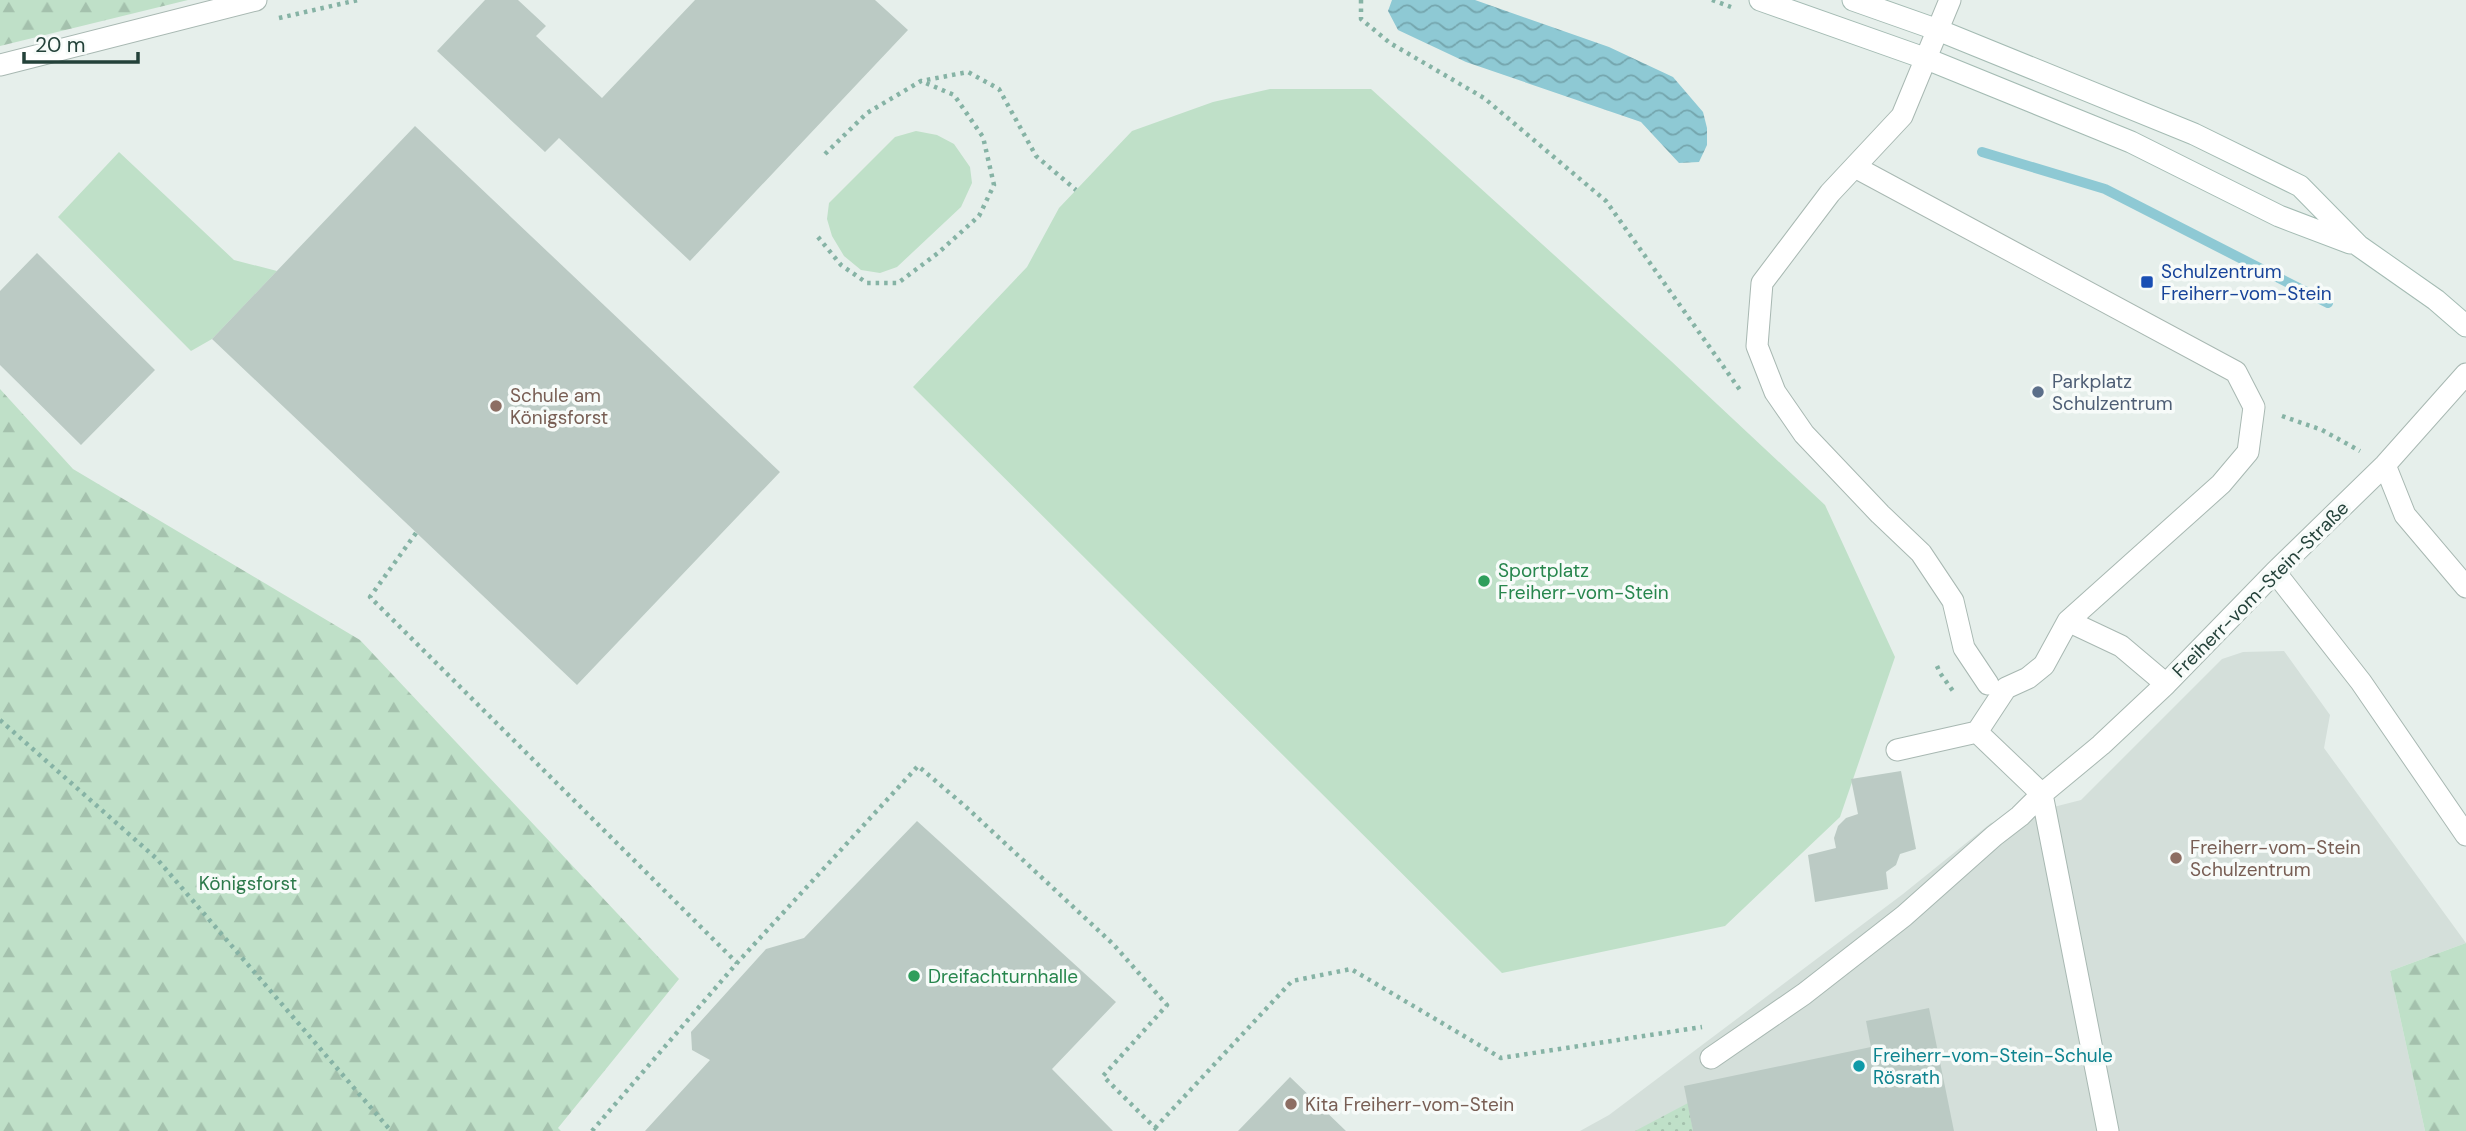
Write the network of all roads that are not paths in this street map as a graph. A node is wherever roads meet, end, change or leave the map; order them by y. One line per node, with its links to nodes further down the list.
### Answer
1 (256, 0): 7 (main road)
2 (1760, 0): 6 (main road)
3 (1853, 0): 5 (main road)
4 (1950, 0): 5 (main road)
5 (1938, 30): 6 (main road); 9 (main road)
6 (1927, 59): 8 (main road); 9 (main road)
7 (0, 65)
8 (1856, 167): 15 (main road); 17 (main road)
9 (2359, 246): 10 (main road)
10 (2466, 326)
11 (2466, 374): 12 (main road, Freiherr-vom-Stein-Straße)
12 (2385, 465): 13 (main road, Freiherr-vom-Stein-Straße); 14 (main road)
13 (2275, 572): 16 (main road, Freiherr-vom-Stein-Straße); 21 (main road)
14 (2466, 587)
15 (2068, 621): 16 (main road); 17 (main road)
16 (2166, 684): 20 (main road, Freiherr-vom-Stein-Straße)
17 (1997, 686): 18 (main road)
18 (1982, 724): 19 (main road); 20 (main road)
19 (1897, 750)
20 (2042, 794): 22 (main road, Freiherr-vom-Stein-Straße); 23 (main road)
21 (2466, 835)
22 (1711, 1058)
23 (2108, 1131)

